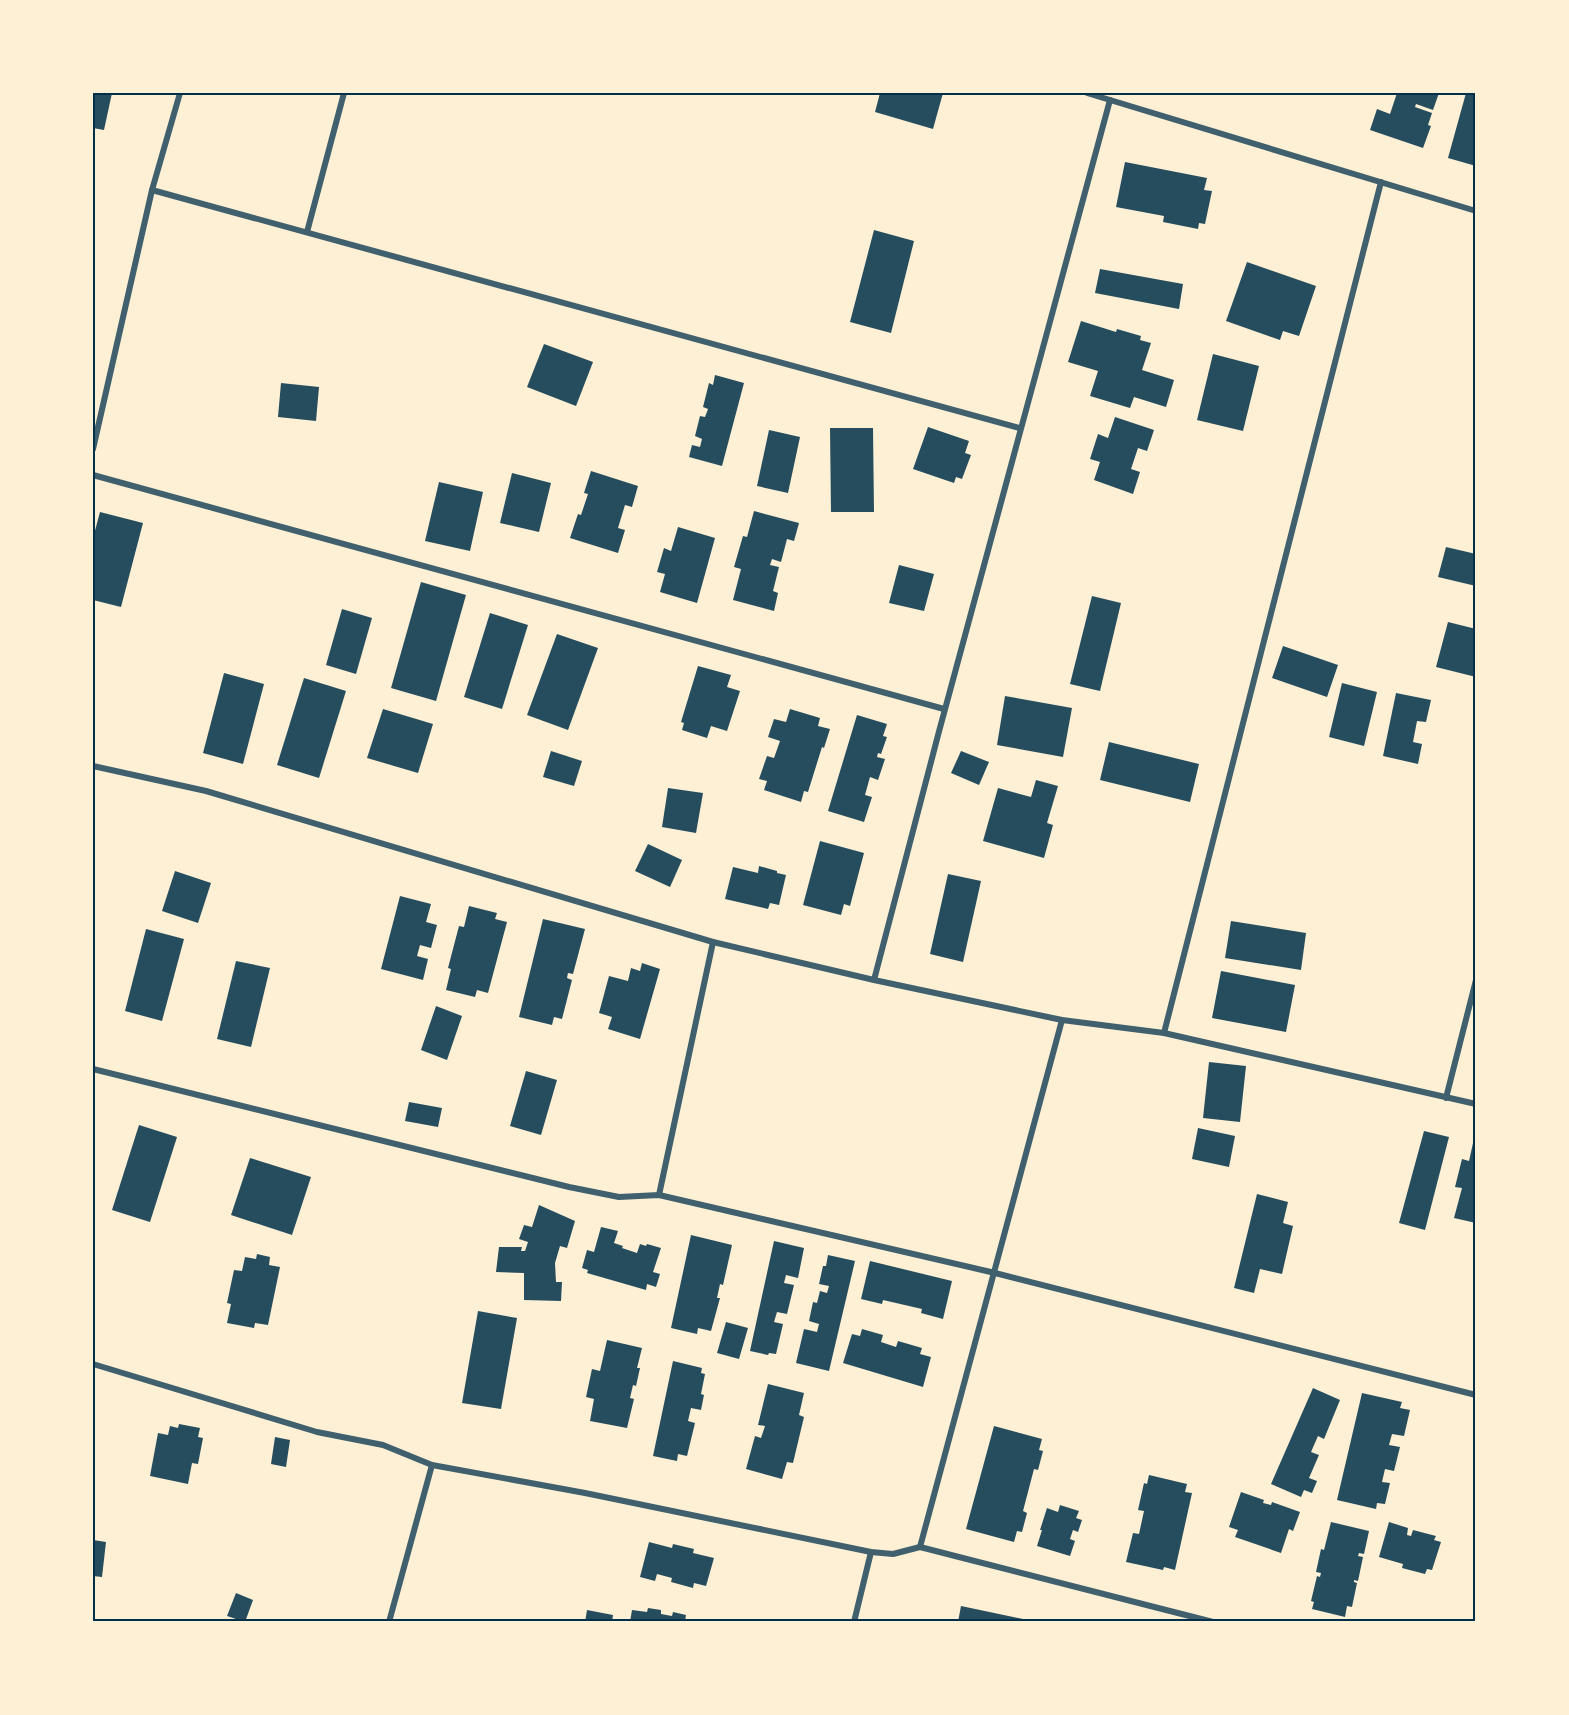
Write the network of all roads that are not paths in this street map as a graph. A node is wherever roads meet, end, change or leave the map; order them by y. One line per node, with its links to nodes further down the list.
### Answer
1 (180, 93): 6 (street)
2 (344, 93): 8 (street)
3 (1087, 93): 4 (street)
4 (1110, 100): 5 (street); 9 (street)
5 (1381, 182): 7 (street); 18 (street)
6 (152, 189): 8 (street); 10 (street)
7 (1476, 211)
8 (307, 232): 9 (street)
9 (1019, 428): 12 (street)
10 (93, 449)
11 (93, 475): 12 (street)
12 (944, 709): 15 (street)
13 (93, 766): 14 (street)
14 (713, 942): 15 (street); 22 (street)
15 (874, 980): 17 (street)
16 (1476, 980): 20 (street)
17 (1062, 1020): 18 (street); 23 (street)
18 (1164, 1033): 20 (street)
19 (93, 1069): 22 (street)
20 (1446, 1098): 21 (street)
21 (1476, 1104)
22 (659, 1195): 23 (street)
23 (995, 1274): 25 (street); 27 (street)
24 (93, 1364): 26 (street)
25 (1476, 1395)
26 (432, 1465): 28 (street); 29 (street)
27 (920, 1547): 28 (street); 31 (street)
28 (871, 1552): 30 (street)
29 (389, 1622)
30 (854, 1622)
31 (1213, 1622)

